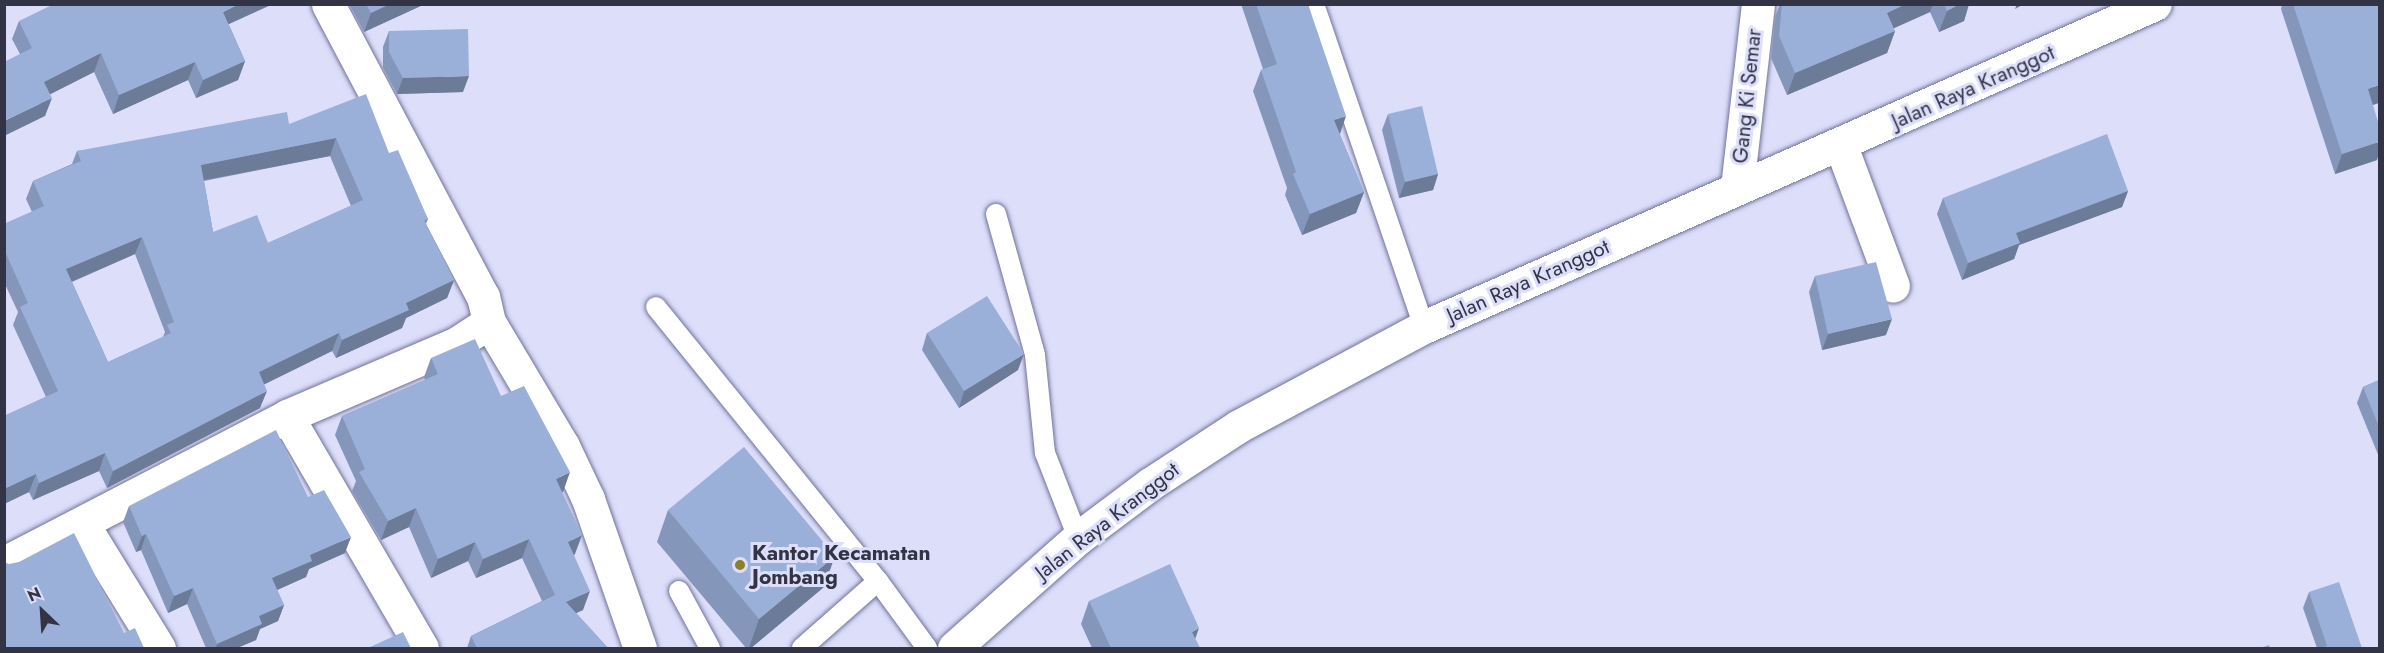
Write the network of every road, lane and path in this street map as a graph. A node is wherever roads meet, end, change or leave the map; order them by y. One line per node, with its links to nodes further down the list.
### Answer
1 (328, 4): 10 (street)
2 (1314, 4): 11 (lane)
3 (1758, 4): 6 (street, Gang Ki Semar)
4 (2155, 4): 5 (street, Jalan Raya Kranggot)
5 (1841, 146): 6 (street, Jalan Raya Kranggot); 8 (street)
6 (1737, 188): 11 (street, Jalan Raya Kranggot)
7 (996, 214): 14 (lane)
8 (1893, 286)
9 (656, 307): 16 (lane)
10 (489, 322): 12 (street); 20 (street)
11 (1424, 327): 14 (street, Jalan Raya Kranggot)
12 (287, 416): 13 (street); 19 (street)
13 (82, 523): 15 (street); 18 (street)
14 (1078, 538): 24 (street, Jalan Raya Kranggot)
15 (4, 563)
16 (879, 581): 22 (lane); 23 (lane)
17 (678, 591): 21 (lane)
18 (159, 648)
19 (422, 648)
20 (640, 648)
21 (710, 648)
22 (802, 648)
23 (927, 648)
24 (954, 648)

